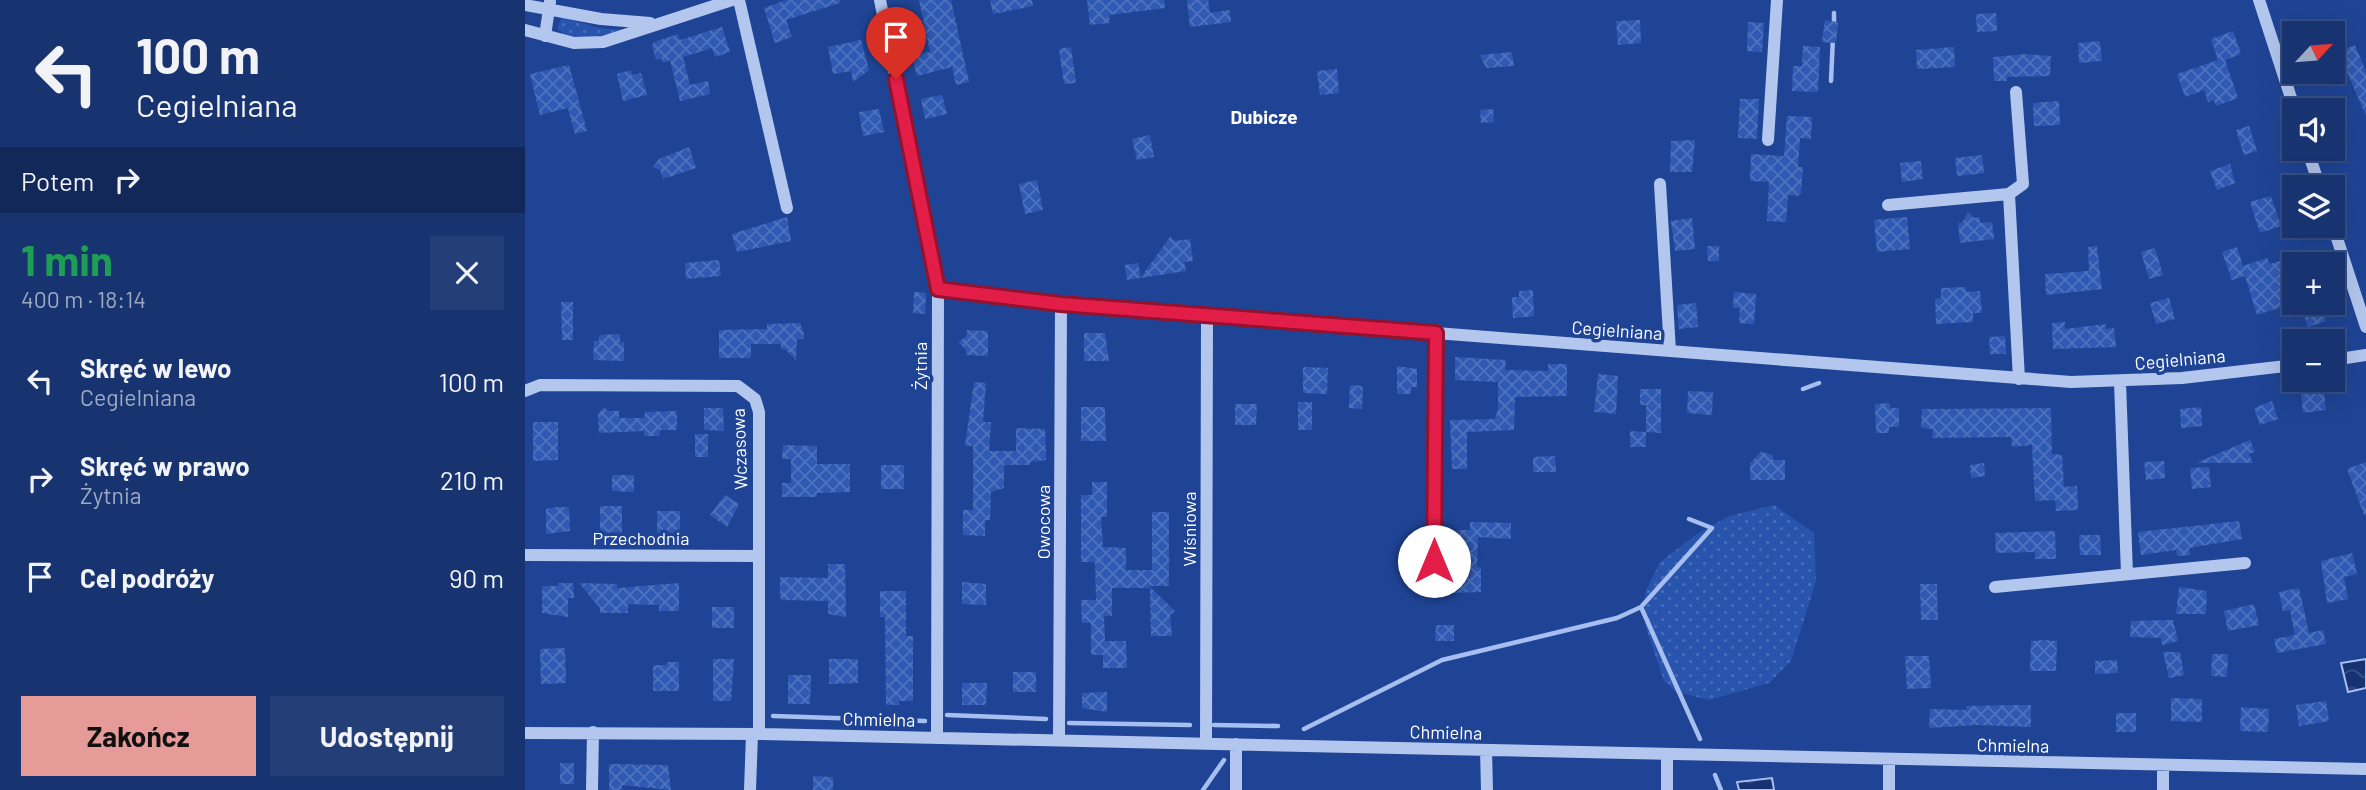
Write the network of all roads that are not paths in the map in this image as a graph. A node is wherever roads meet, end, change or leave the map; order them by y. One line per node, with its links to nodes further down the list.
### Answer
1 (732, 0): 8 (street)
2 (739, 0): 17 (street)
3 (880, 0): 19 (street, Żytnia)
4 (1777, 0): 13 (street)
5 (2259, 0): 12 (street)
6 (551, 4): 7 (street); 8 (street); 10 (street)
7 (525, 5)
8 (657, 23): 10 (street)
9 (525, 30): 10 (street)
10 (545, 36)
11 (2016, 92): 15 (street)
12 (2291, 98)
13 (1768, 140)
14 (1660, 184): 24 (street)
15 (2008, 194): 16 (street); 28 (street)
16 (1888, 205)
17 (787, 208)
18 (2337, 238): 22 (street)
19 (938, 289): 20 (street, Cegielniana); 40 (street, Żytnia)
20 (1061, 304): 21 (street, Cegielniana); 41 (street, Owocowa)
21 (1207, 316): 23 (street, Cegielniana); 42 (street, Wiśniowa)
22 (2366, 327)
23 (1436, 333): 24 (street, Cegielniana); 33 (street)
24 (1670, 351): 28 (street, Cegielniana)
25 (2366, 355): 26 (street)
26 (2345, 358)
27 (2282, 366): 29 (street, Cegielniana)
28 (2019, 379): 29 (street, Cegielniana)
29 (2120, 382): 35 (street)
30 (525, 391): 32 (street, Wczasowa)
31 (525, 555): 32 (street, Przechodnia)
32 (758, 556): 39 (street, Wczasowa)
33 (1434, 561)
34 (2245, 563): 35 (street)
35 (2127, 574): 36 (street)
36 (1995, 587)
37 (593, 732): 38 (street, Chmielna); 39 (street, Chmielna); 49 (street)
38 (525, 733)
39 (755, 734): 40 (street, Chmielna); 50 (street, Wczasowa)
40 (937, 738): 41 (street, Chmielna)
41 (1059, 740): 42 (street, Chmielna)
42 (1206, 743): 43 (street, Chmielna)
43 (1236, 744): 44 (street, Chmielna); 51 (street)
44 (1486, 750): 45 (street, Chmielna); 52 (street)
45 (1667, 754): 46 (street, Chmielna); 53 (street)
46 (1889, 759): 47 (street, Chmielna); 54 (street)
47 (2163, 767): 48 (street, Chmielna); 55 (street)
48 (2366, 769)
49 (592, 790)
50 (750, 790)
51 (1236, 790)
52 (1487, 790)
53 (1667, 790)
54 (1889, 790)
55 (2163, 790)

